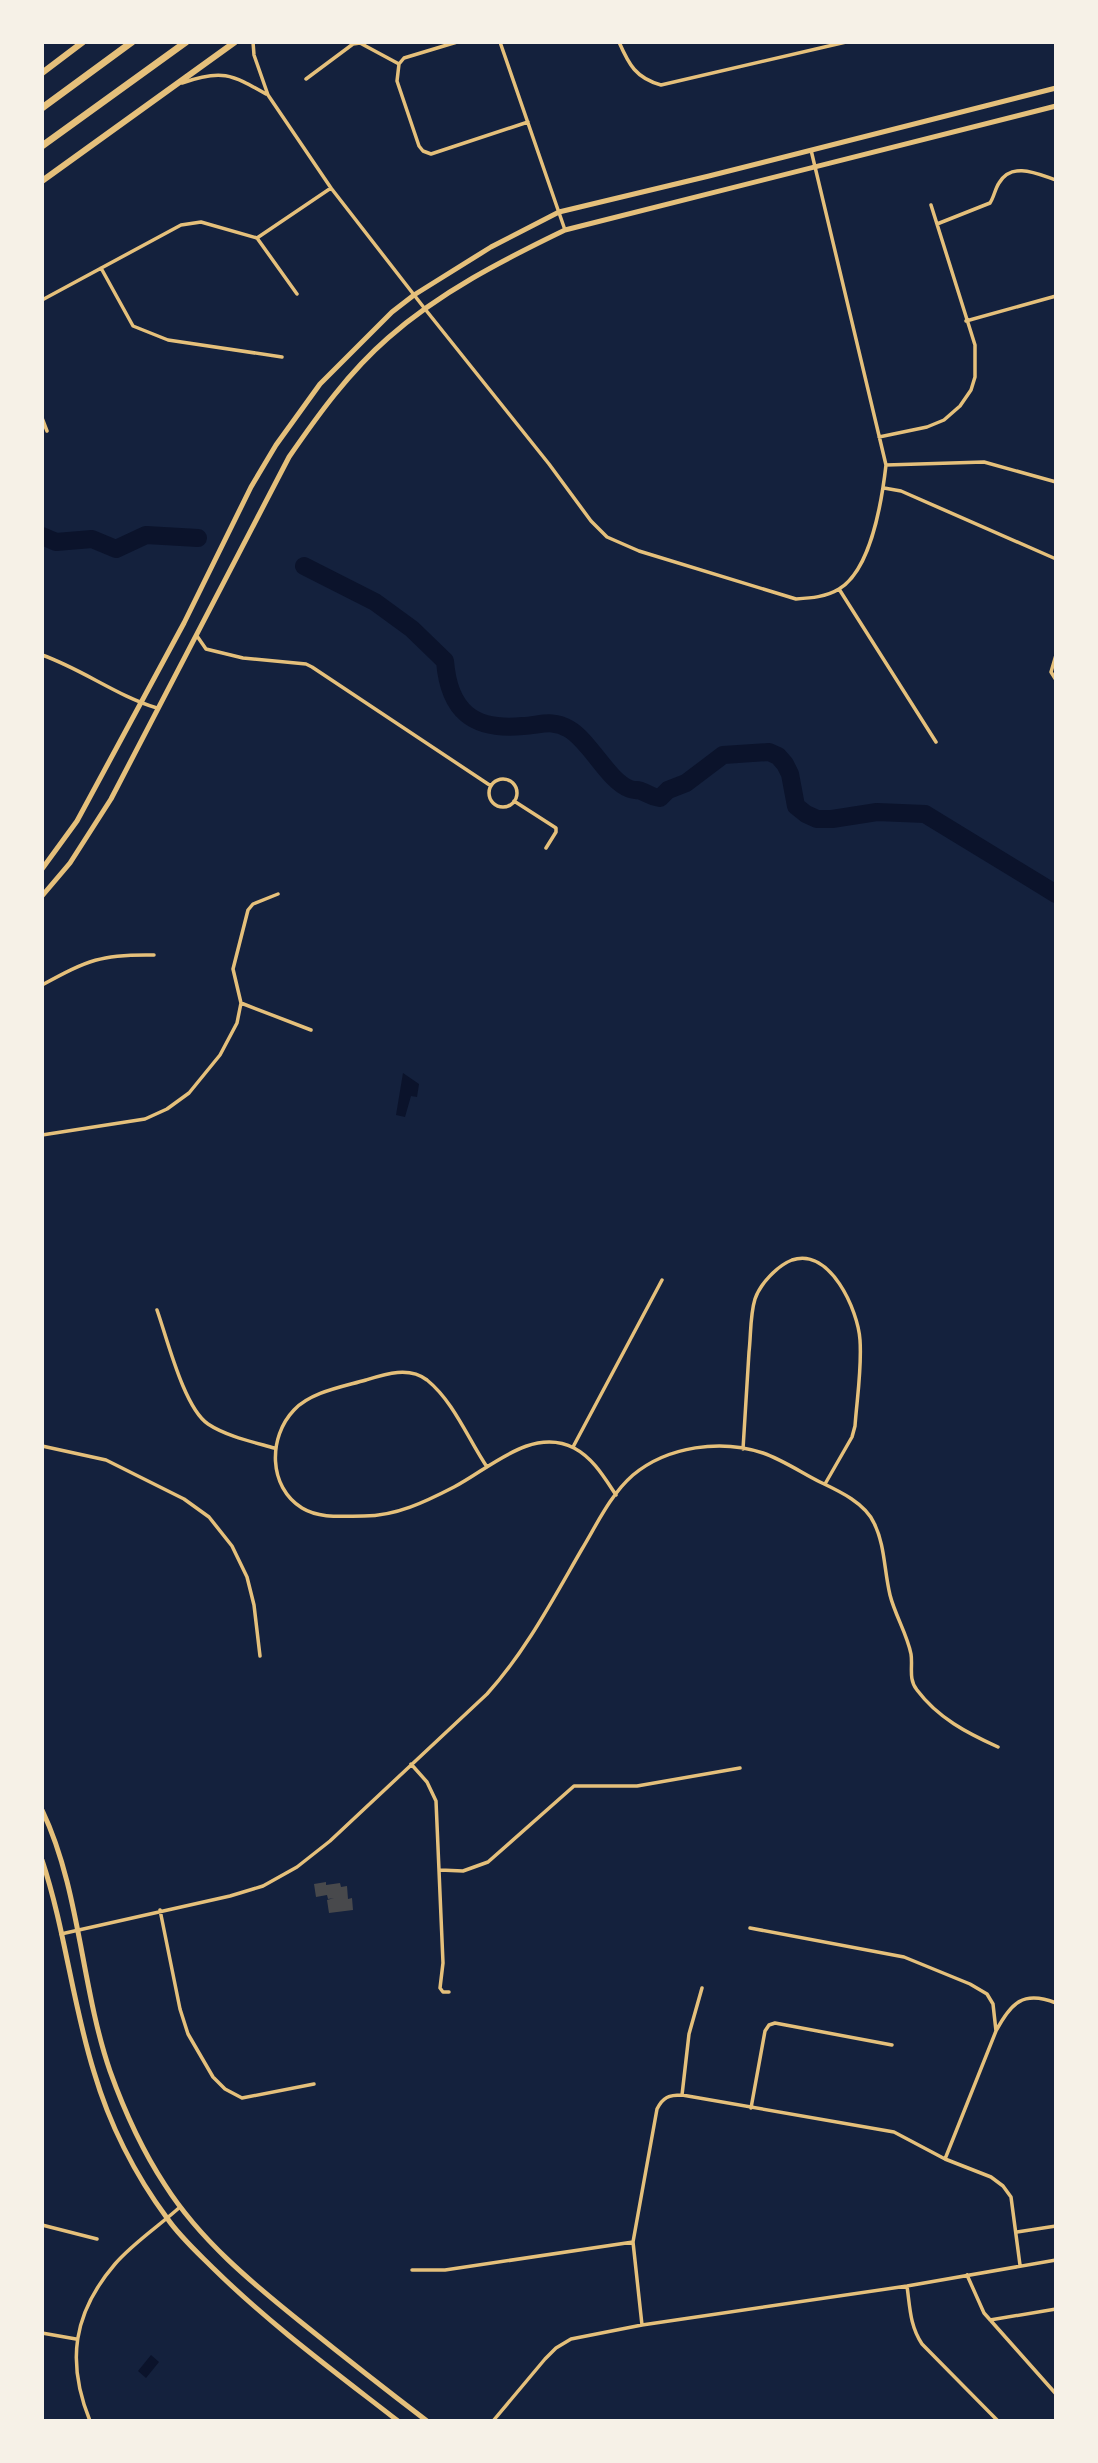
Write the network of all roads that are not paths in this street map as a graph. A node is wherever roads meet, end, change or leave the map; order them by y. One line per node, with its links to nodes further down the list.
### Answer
1 (83, 42): 12 (highway)
2 (132, 42): 18 (highway)
3 (186, 42): 20 (highway)
4 (235, 42): 14 (highway)
5 (253, 42): 16 (street)
6 (457, 42): 11 (street)
7 (500, 42): 19 (street)
8 (619, 42): 10 (street)
9 (846, 42): 10 (street)
10 (834, 43)
11 (399, 64): 13 (street); 19 (street)
12 (42, 73)
13 (306, 79)
14 (174, 86): 16 (street); 24 (highway)
15 (1056, 88): 21 (street)
16 (268, 95): 25 (street)
17 (1056, 106): 22 (street)
18 (42, 108)
19 (528, 122): 27 (street)
20 (42, 146)
21 (811, 149): 22 (street); 27 (street)
22 (815, 168): 29 (street); 41 (street)
23 (1056, 180): 28 (street)
24 (42, 181)
25 (331, 188): 30 (street); 33 (street)
26 (931, 205): 28 (street)
27 (559, 212): 29 (street); 33 (street)
28 (937, 224): 37 (street)
29 (565, 230): 36 (street)
30 (257, 238): 31 (street); 32 (street)
31 (101, 268): 35 (street); 38 (street)
32 (297, 294)
33 (414, 295): 36 (street); 51 (street)
34 (1056, 296): 37 (street)
35 (42, 300)
36 (425, 309): 46 (street); 47 (street)
37 (966, 321): 41 (street)
38 (282, 357)
39 (42, 418): 40 (street)
40 (47, 431)
41 (879, 437): 42 (street)
42 (886, 465): 43 (street); 44 (street)
43 (1056, 482)
44 (884, 488): 45 (street); 46 (street)
45 (1056, 559)
46 (839, 589): 53 (street)
47 (197, 636): 52 (street); 54 (street)
48 (42, 655): 51 (street)
49 (1056, 656): 50 (street)
50 (1056, 680)
51 (140, 703): 52 (street); 57 (street)
52 (159, 709): 59 (street)
53 (936, 742)
54 (491, 786): 55 (street); 55 (street)
55 (514, 801): 56 (street)
56 (546, 848)
57 (42, 869)
58 (278, 894): 62 (street)
59 (42, 896)
60 (154, 955): 61 (street)
61 (42, 985)
62 (241, 1003): 63 (street); 64 (street)
63 (311, 1030)
64 (42, 1135)
65 (662, 1280): 68 (street)
66 (157, 1310): 69 (street)
67 (42, 1446): 74 (street)
68 (573, 1447): 71 (street); 73 (street)
69 (274, 1448): 71 (street); 71 (street)
70 (743, 1449): 72 (street); 72 (street); 73 (street)
71 (487, 1467)
72 (825, 1484): 75 (street)
73 (616, 1495): 76 (street)
74 (260, 1656)
75 (998, 1747)
76 (411, 1765): 80 (street); 81 (street)
77 (740, 1768): 80 (street)
78 (42, 1810): 83 (street)
79 (42, 1860): 84 (street)
80 (440, 1870): 86 (street)
81 (160, 1910): 83 (street); 90 (street)
82 (750, 1928): 88 (street)
83 (77, 1929): 84 (street); 94 (street)
84 (61, 1934): 95 (street)
85 (702, 1988): 91 (street)
86 (449, 1992)
87 (1056, 2003): 88 (street)
88 (996, 2031): 93 (street)
89 (892, 2045): 92 (street)
90 (314, 2084)
91 (682, 2095): 92 (street); 100 (street)
92 (751, 2108): 93 (street)
93 (945, 2159): 98 (street)
94 (180, 2207): 95 (street); 115 (street)
95 (167, 2219): 110 (street); 114 (street)
96 (42, 2225): 99 (street)
97 (1056, 2226): 98 (street)
98 (1017, 2232): 102 (street)
99 (97, 2239)
100 (633, 2242): 103 (street); 108 (street)
101 (1056, 2260): 102 (street)
102 (1020, 2265): 104 (street)
103 (412, 2270)
104 (967, 2275): 105 (street); 107 (street)
105 (907, 2287): 108 (street); 112 (street)
106 (1056, 2309): 107 (street)
107 (990, 2320): 111 (street)
108 (642, 2325): 116 (street)
109 (42, 2333): 110 (street)
110 (76, 2339): 113 (street)
111 (1056, 2393)
112 (992, 2415): 117 (street); 118 (street)
113 (90, 2421)
114 (398, 2421)
115 (427, 2421)
116 (493, 2421)
117 (985, 2421)
118 (998, 2421)

